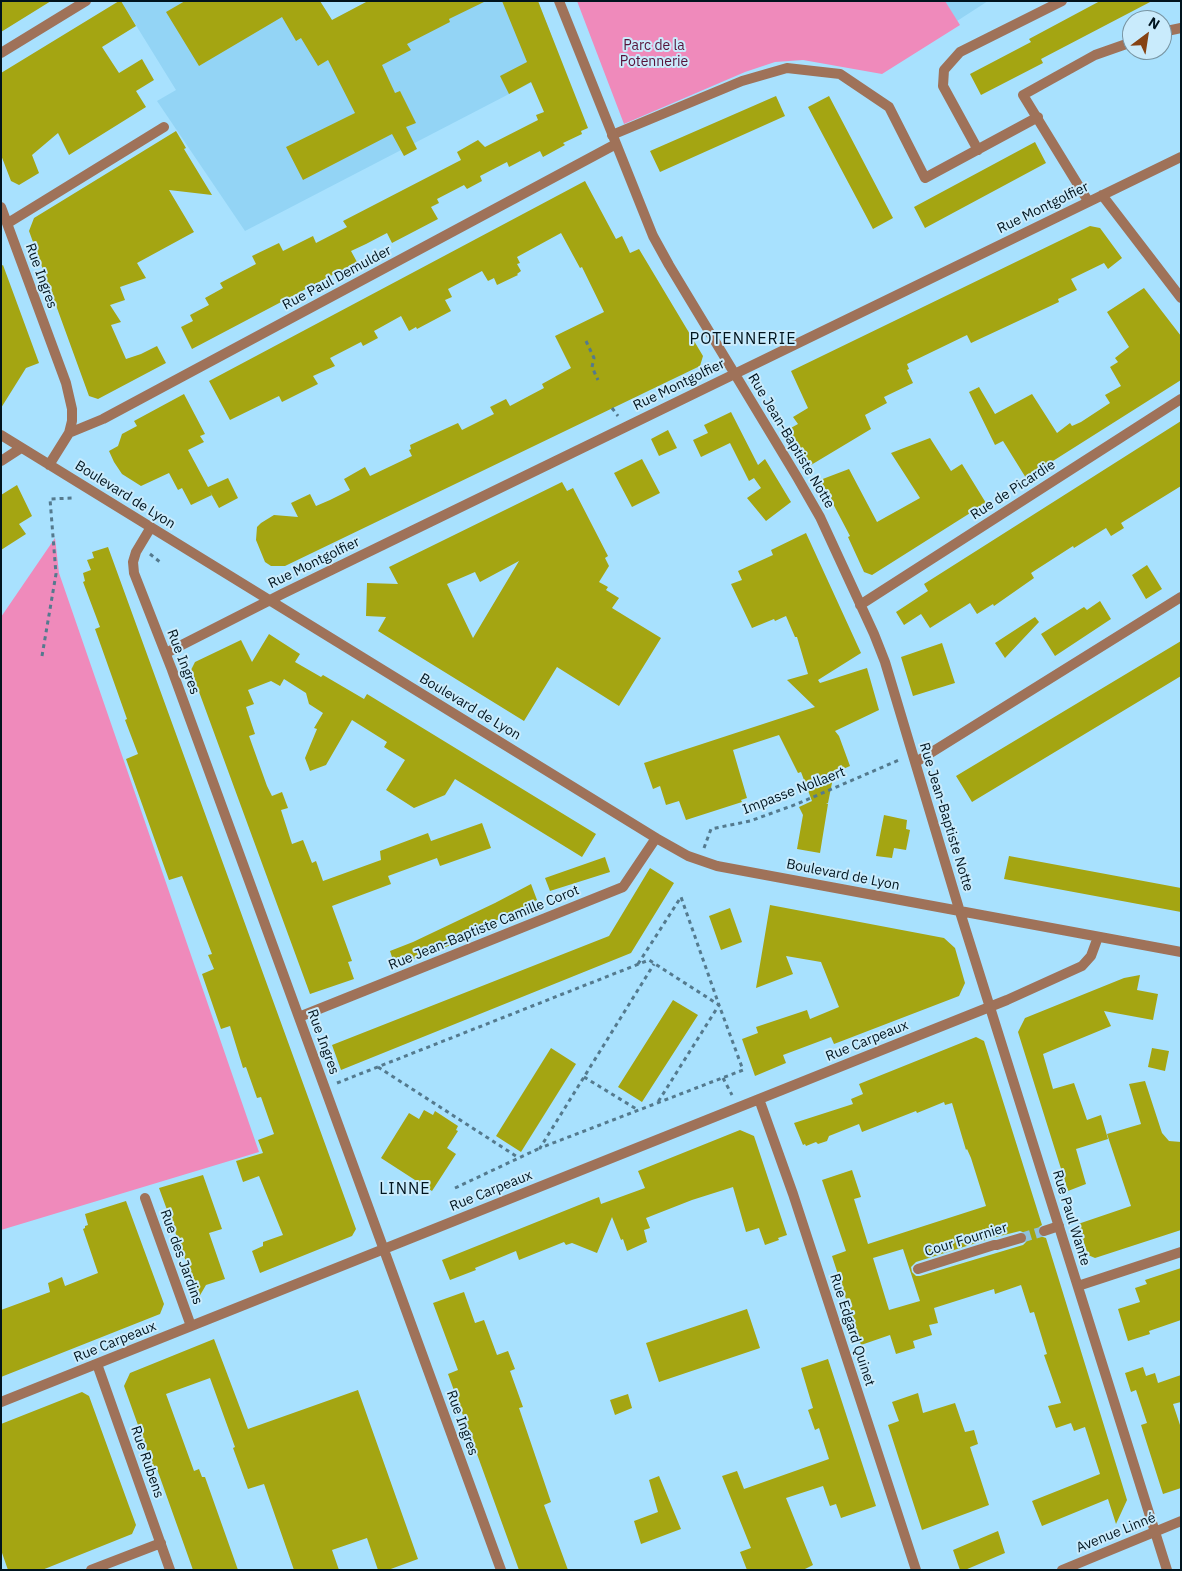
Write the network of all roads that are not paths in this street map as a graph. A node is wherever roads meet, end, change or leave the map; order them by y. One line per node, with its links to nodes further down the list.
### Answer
1 (86, 1): 5 (street)
2 (559, 1): 8 (street, Rue Jean-Baptiste Notte)
3 (1062, 1): 9 (street)
4 (1122, 46): 6 (street)
5 (1, 53)
6 (1038, 117): 9 (street); 12 (street)
7 (164, 127): 14 (street)
8 (614, 140): 9 (street); 16 (street, Rue Jean-Baptiste Notte); 18 (street, Rue Paul Demulder)
9 (978, 150)
10 (1181, 156): 11 (street, Rue Montgolfier)
11 (1102, 195): 12 (street, Rue Montgolfier); 15 (street)
12 (1088, 202): 16 (street, Rue Montgolfier)
13 (1, 207): 14 (street, Rue Ingres)
14 (8, 224): 18 (street, Rue Ingres)
15 (1181, 298)
16 (734, 374): 25 (street, Rue Montgolfier); 26 (street, Rue Jean-Baptiste Notte)
17 (1181, 400): 26 (street, Rue de Picardie)
18 (69, 433): 22 (street, Rue Ingres)
19 (1, 435): 20 (street, Boulevard de Lyon)
20 (22, 448): 21 (street); 22 (street, Boulevard de Lyon)
21 (1, 461)
22 (49, 465): 23 (street, Boulevard de Lyon)
23 (151, 527): 25 (street, Boulevard de Lyon); 27 (street, Rue Ingres)
24 (1181, 598): 28 (street)
25 (269, 600): 27 (street, Rue Montgolfier); 29 (street, Boulevard de Lyon)
26 (860, 605): 28 (street, Rue Jean-Baptiste Notte)
27 (166, 653): 34 (street, Rue Ingres)
28 (915, 758): 30 (street, Rue Jean-Baptiste Notte)
29 (656, 838): 30 (street, Boulevard de Lyon); 34 (street, Rue Jean-Baptiste Camille Corot)
30 (960, 912): 31 (street, Boulevard de Lyon); 33 (street, Rue Paul Wante)
31 (1098, 937): 32 (street, Boulevard de Lyon); 33 (street, Rue Carpeaux)
32 (1181, 952)
33 (990, 1006): 35 (street, Rue Carpeaux); 37 (street, Rue Paul Wante)
34 (300, 1017): 40 (street, Rue Ingres)
35 (759, 1099): 40 (street, Rue Carpeaux); 53 (street, Rue Edgard Quinet)
36 (145, 1198): 44 (street, Rue des Jardins)
37 (1059, 1226): 38 (street); 43 (street, Rue Paul Wante)
38 (1044, 1231)
39 (1021, 1238): 42 (street, Cour Fournier)
40 (383, 1249): 44 (street, Rue Carpeaux); 52 (street, Rue Ingres)
41 (1181, 1252): 43 (street)
42 (918, 1269)
43 (1078, 1286): 48 (street, Rue Paul Wante)
44 (191, 1326): 45 (street, Rue Carpeaux)
45 (97, 1364): 46 (street, Rue Carpeaux); 49 (street, Rue Rubens)
46 (1, 1402)
47 (1181, 1521): 48 (street, Avenue Linné)
48 (1155, 1532): 54 (street, Avenue Linné); 55 (street, Rue Paul Wante)
49 (161, 1543): 50 (street); 51 (street, Rue Rubens)
50 (91, 1570)
51 (170, 1570)
52 (501, 1570)
53 (916, 1570)
54 (1062, 1570)
55 (1167, 1570)

